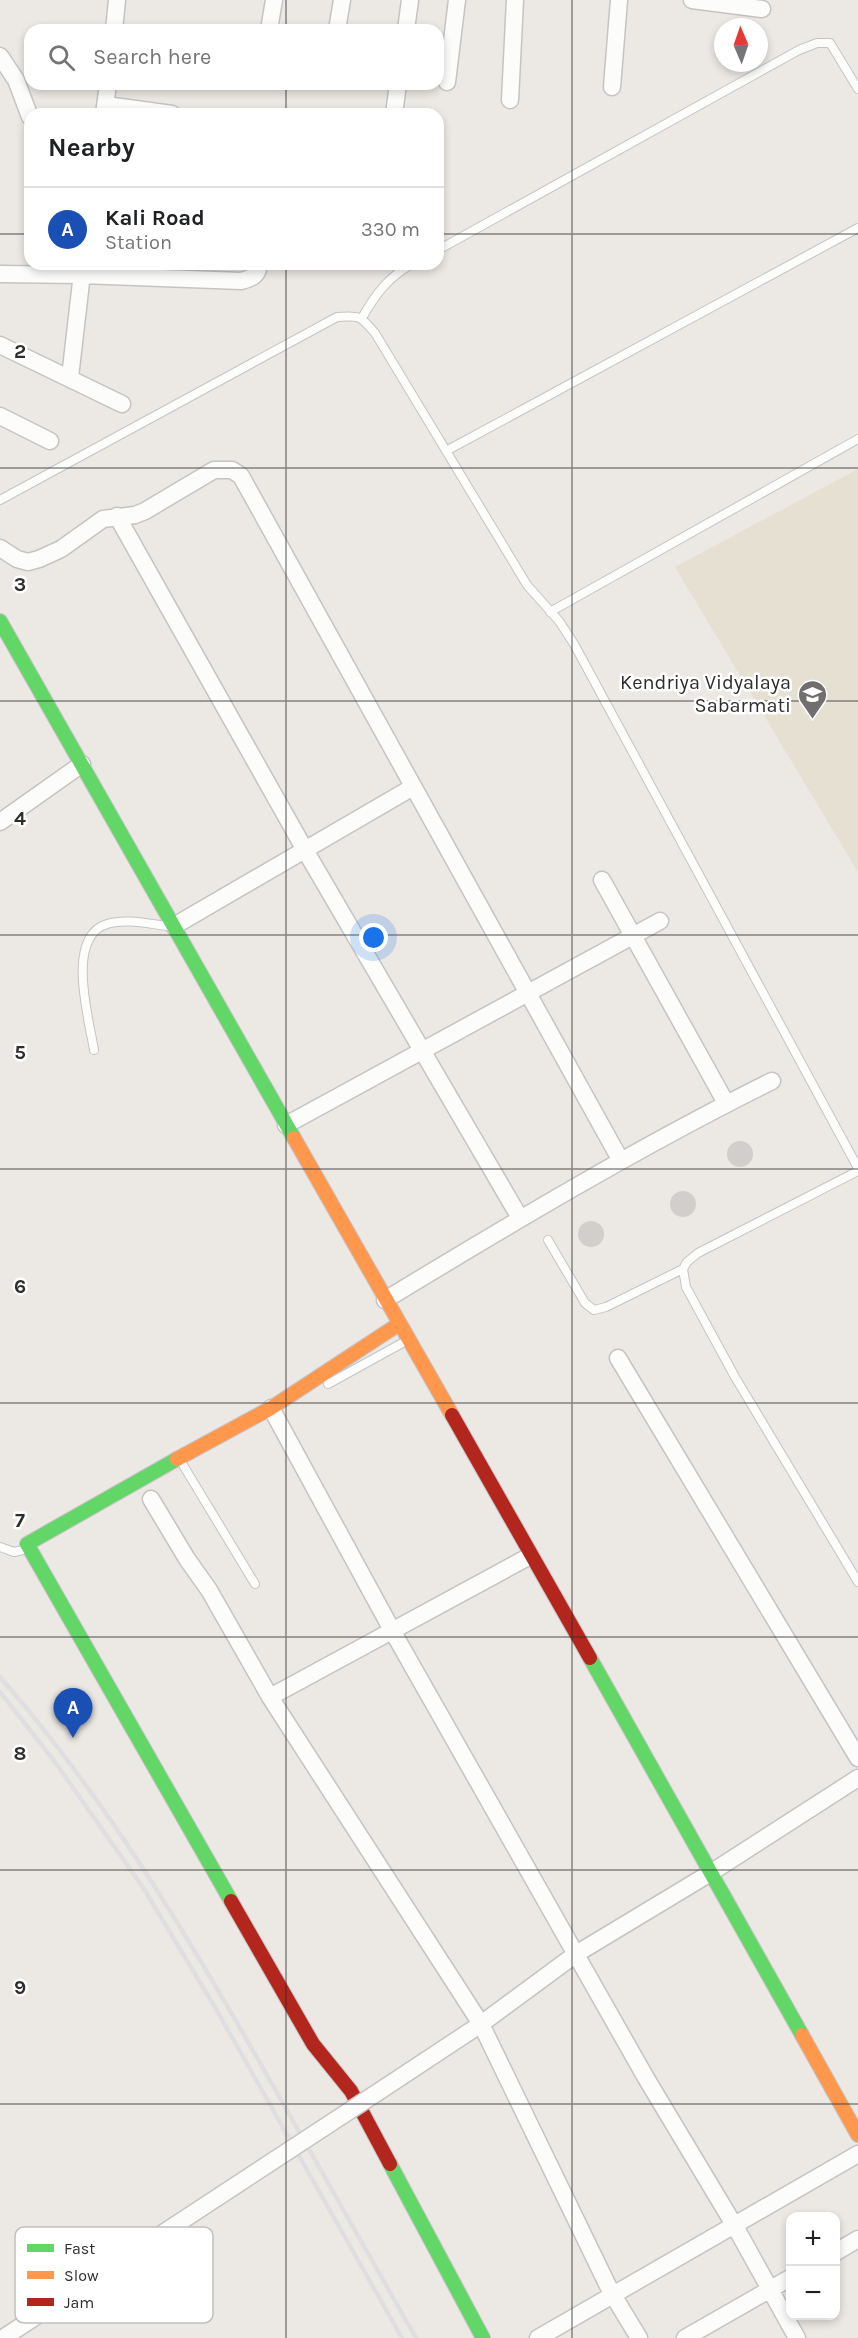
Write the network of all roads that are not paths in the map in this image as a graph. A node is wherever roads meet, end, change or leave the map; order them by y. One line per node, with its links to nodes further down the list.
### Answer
1 (117, 0): 10 (street)
2 (274, 0): 11 (street)
3 (342, 0): 12 (street)
4 (410, 0): 13 (street)
5 (456, 0): 15 (street)
6 (515, 0): 20 (street)
7 (619, 0): 16 (street)
8 (692, 0): 9 (street)
9 (762, 9)
10 (115, 24)
11 (270, 24)
12 (339, 24)
13 (407, 24)
14 (0, 56): 21 (street)
15 (447, 81)
16 (612, 87)
17 (858, 89): 25 (lane)
18 (107, 90): 22 (street)
19 (397, 90): 23 (street)
20 (510, 100)
21 (27, 108)
22 (105, 108)
23 (395, 108)
24 (858, 228): 41 (lane)
25 (444, 247)
26 (66, 270): 33 (street)
27 (82, 270): 36 (street)
28 (115, 270): 31 (street)
29 (258, 270): 32 (street)
30 (401, 270): 34 (lane)
31 (148, 271): 32 (street)
32 (195, 272)
33 (0, 274)
34 (362, 318): 41 (lane); 42 (lane)
35 (0, 345): 36 (street)
36 (70, 377): 37 (street)
37 (122, 404)
38 (0, 416): 40 (street)
39 (858, 439): 45 (lane)
40 (50, 441)
41 (446, 451): 45 (lane)
42 (0, 501)
43 (117, 516): 44 (street); 48 (street); 50 (street)
44 (0, 548)
45 (550, 612): 62 (lane)
46 (0, 621): 47 (main road)
47 (82, 764): 49 (street); 53 (main road)
48 (413, 787): 50 (street); 55 (street)
49 (0, 822)
50 (305, 849): 53 (street); 57 (street)
51 (602, 880): 54 (street)
52 (660, 921): 54 (street)
53 (174, 926): 56 (lane); 60 (main road)
54 (633, 935): 55 (street); 59 (street)
55 (527, 992): 57 (street); 61 (street)
56 (94, 1050)
57 (423, 1051): 60 (street); 63 (street)
58 (772, 1081): 59 (street)
59 (726, 1103): 61 (street)
60 (286, 1125): 66 (main road)
61 (621, 1161): 63 (street)
62 (858, 1170): 65 (lane)
63 (520, 1218): 66 (street)
64 (548, 1240): 65 (lane)
65 (683, 1269): 78 (lane)
66 (385, 1300): 67 (main road)
67 (399, 1324): 68 (main road); 72 (main road)
68 (408, 1340): 70 (lane); 77 (main road)
69 (618, 1358): 82 (street)
70 (315, 1391)
71 (305, 1397): 72 (lane)
72 (273, 1411): 73 (lane); 76 (main road); 80 (street)
73 (183, 1465): 76 (lane); 79 (lane)
74 (151, 1499): 81 (street)
75 (0, 1547): 76 (lane)
76 (32, 1548): 84 (lane); 99 (main road)
77 (531, 1556): 80 (street); 85 (main road)
78 (858, 1582)
79 (255, 1584)
80 (393, 1632): 81 (street); 86 (street)
81 (270, 1697): 87 (street)
82 (858, 1758)
83 (858, 1778): 85 (street)
84 (178, 1791)
85 (711, 1872): 86 (street); 88 (main road)
86 (576, 1954): 87 (street); 90 (street)
87 (481, 2024): 91 (street, bridge); 96 (street)
88 (858, 2135)
89 (858, 2154): 90 (street)
90 (735, 2225): 95 (street); 96 (street)
91 (172, 2227)
92 (858, 2239): 93 (street)
93 (840, 2250)
94 (786, 2280): 95 (street)
95 (770, 2290): 102 (street); 103 (street)
96 (613, 2295): 100 (street); 101 (street)
97 (26, 2323): 98 (street, bridge)
98 (3, 2338)
99 (483, 2338)
100 (538, 2338)
101 (639, 2338)
102 (685, 2338)
103 (797, 2338)

